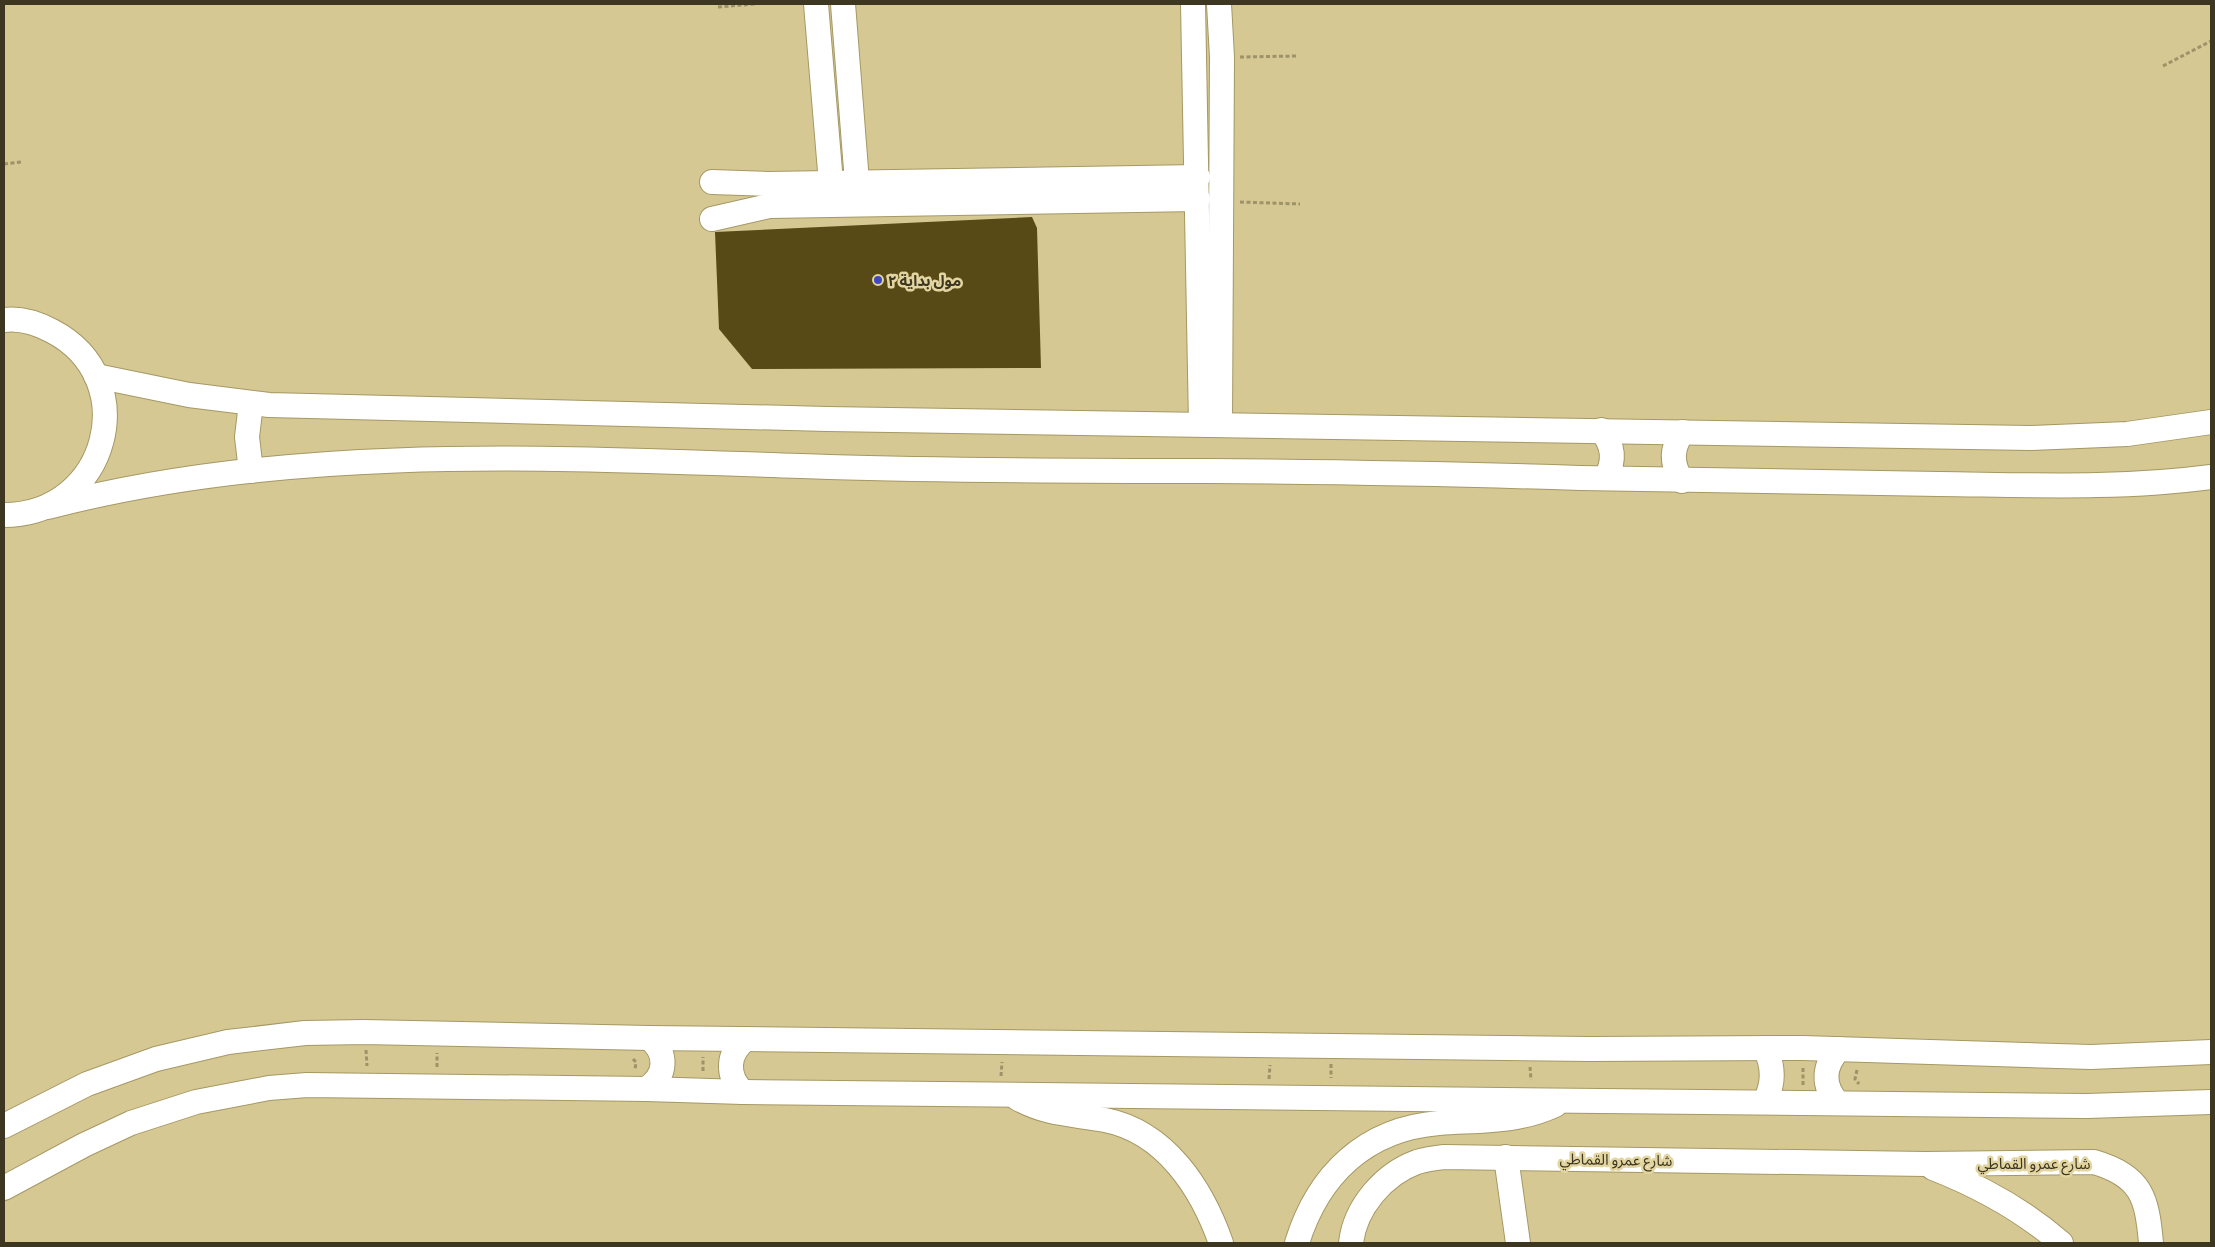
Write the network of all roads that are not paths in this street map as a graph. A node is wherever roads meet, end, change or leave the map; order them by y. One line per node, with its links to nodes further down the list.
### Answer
1 (816, 4): 7 (street)
2 (843, 4): 6 (street)
3 (1193, 4): 8 (street)
4 (1219, 4): 12 (street)
5 (712, 182): 9 (street)
6 (857, 182): 7 (street); 8 (street)
7 (831, 183): 9 (street)
8 (1198, 188): 9 (street); 12 (street)
9 (791, 194): 10 (street)
10 (712, 219)
11 (4, 320): 13 (street)
12 (1210, 324): 16 (street)
13 (96, 376): 14 (street); 23 (street)
14 (251, 403): 16 (street); 19 (street)
15 (2211, 422): 18 (street)
16 (1211, 424): 17 (street)
17 (1601, 430): 18 (street); 21 (street)
18 (1683, 432): 22 (street)
19 (251, 470): 21 (street); 23 (street)
20 (2211, 477): 22 (street)
21 (1606, 478): 22 (street)
22 (1682, 481)
23 (48, 507): 24 (street)
24 (4, 517)
25 (649, 1038): 26 (street); 31 (street); 37 (street)
26 (746, 1039): 27 (street); 32 (street)
27 (1766, 1048): 28 (street); 34 (street)
28 (1839, 1049): 29 (street); 36 (street)
29 (2211, 1052)
30 (1001, 1085): 32 (street); 33 (street); 41 (street)
31 (646, 1089): 32 (street); 40 (street)
32 (743, 1092)
33 (1565, 1100): 34 (street); 42 (street)
34 (1765, 1102): 36 (street)
35 (2211, 1102): 36 (street)
36 (1838, 1103)
37 (4, 1126)
38 (1506, 1158): 39 (street, شارع عمرو القماطي); 43 (street, شارع عمرو القماطي); 44 (street)
39 (1925, 1164): 45 (street, شارع عمرو القماطي); 46 (street, شارع عمرو القماطي)
40 (4, 1188)
41 (1221, 1243)
42 (1297, 1243)
43 (1351, 1243)
44 (1518, 1243)
45 (2060, 1243)
46 (2151, 1243)

